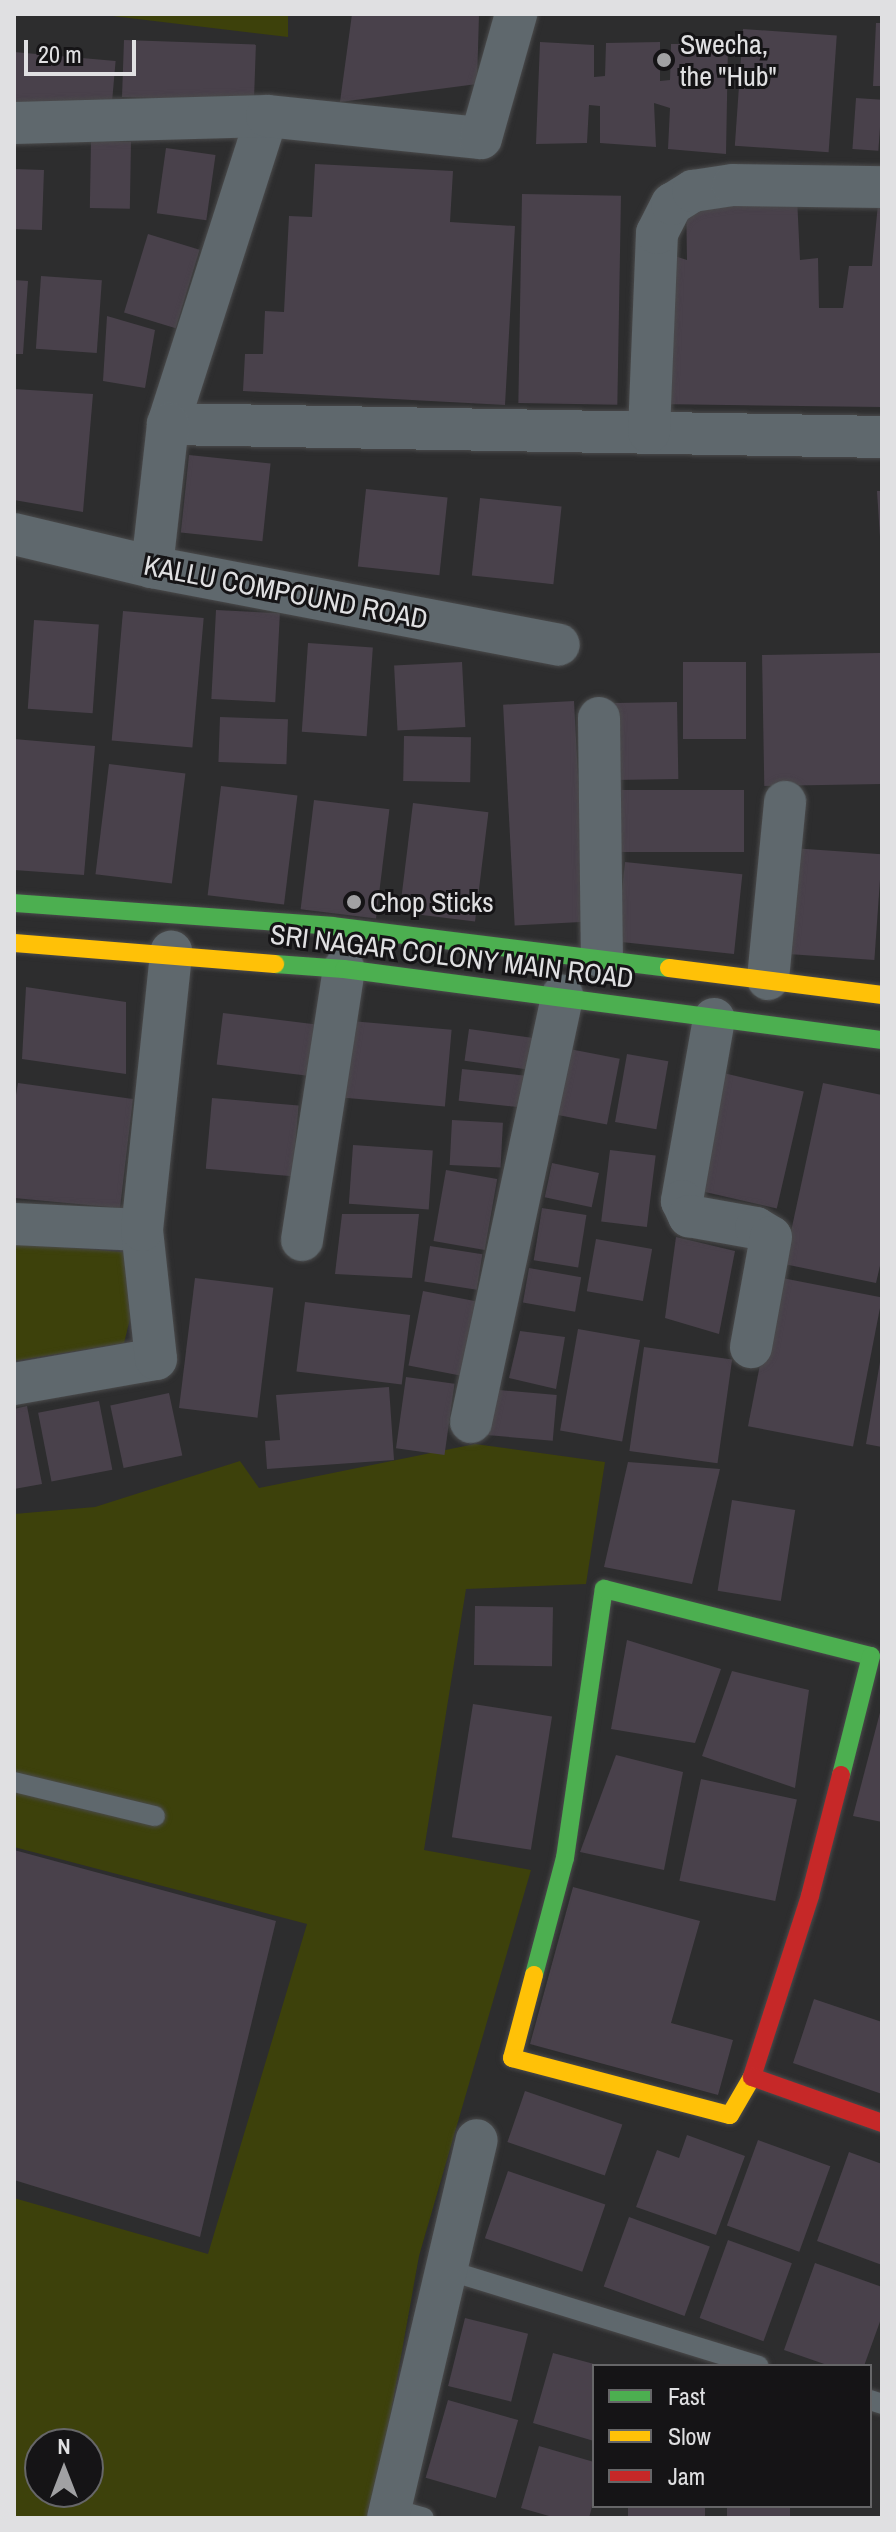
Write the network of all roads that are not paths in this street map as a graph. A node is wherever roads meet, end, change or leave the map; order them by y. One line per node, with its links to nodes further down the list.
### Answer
1 (516, 14): 2 (street)
2 (267, 116): 3 (street); 7 (street)
3 (14, 123)
4 (882, 187): 6 (street)
5 (882, 418): 6 (street)
6 (650, 421): 7 (street); 8 (street)
7 (168, 424): 10 (street)
8 (882, 437)
9 (14, 534): 10 (street, KALLU COMPOUND ROAD)
10 (152, 567): 11 (street, KALLU COMPOUND ROAD)
11 (559, 645)
12 (599, 718): 17 (street)
13 (785, 802): 19 (street)
14 (14, 903): 17 (main road, SRI NAGAR COLONY MAIN ROAD)
15 (14, 943): 16 (main road, SRI NAGAR COLONY MAIN ROAD)
16 (171, 952): 18 (main road, SRI NAGAR COLONY MAIN ROAD); 25 (street)
17 (602, 957): 19 (main road, SRI NAGAR COLONY MAIN ROAD)
18 (344, 969): 21 (main road, SRI NAGAR COLONY MAIN ROAD); 26 (street)
19 (768, 979): 20 (main road, SRI NAGAR COLONY MAIN ROAD)
20 (882, 995)
21 (562, 996): 22 (main road, SRI NAGAR COLONY MAIN ROAD); 29 (street)
22 (714, 1019): 23 (main road, SRI NAGAR COLONY MAIN ROAD); 27 (street)
23 (882, 1040)
24 (14, 1224): 25 (street)
25 (142, 1230): 28 (street)
26 (302, 1240)
27 (751, 1347)
28 (14, 1384)
29 (471, 1422)
30 (14, 1782): 31 (lane)
31 (155, 1816)
32 (752, 2077): 32 (main road); 33 (main road)
33 (882, 2123)
34 (477, 2140): 35 (street)
35 (447, 2270): 36 (lane); 37 (street)
36 (752, 2364)
37 (401, 2515)

